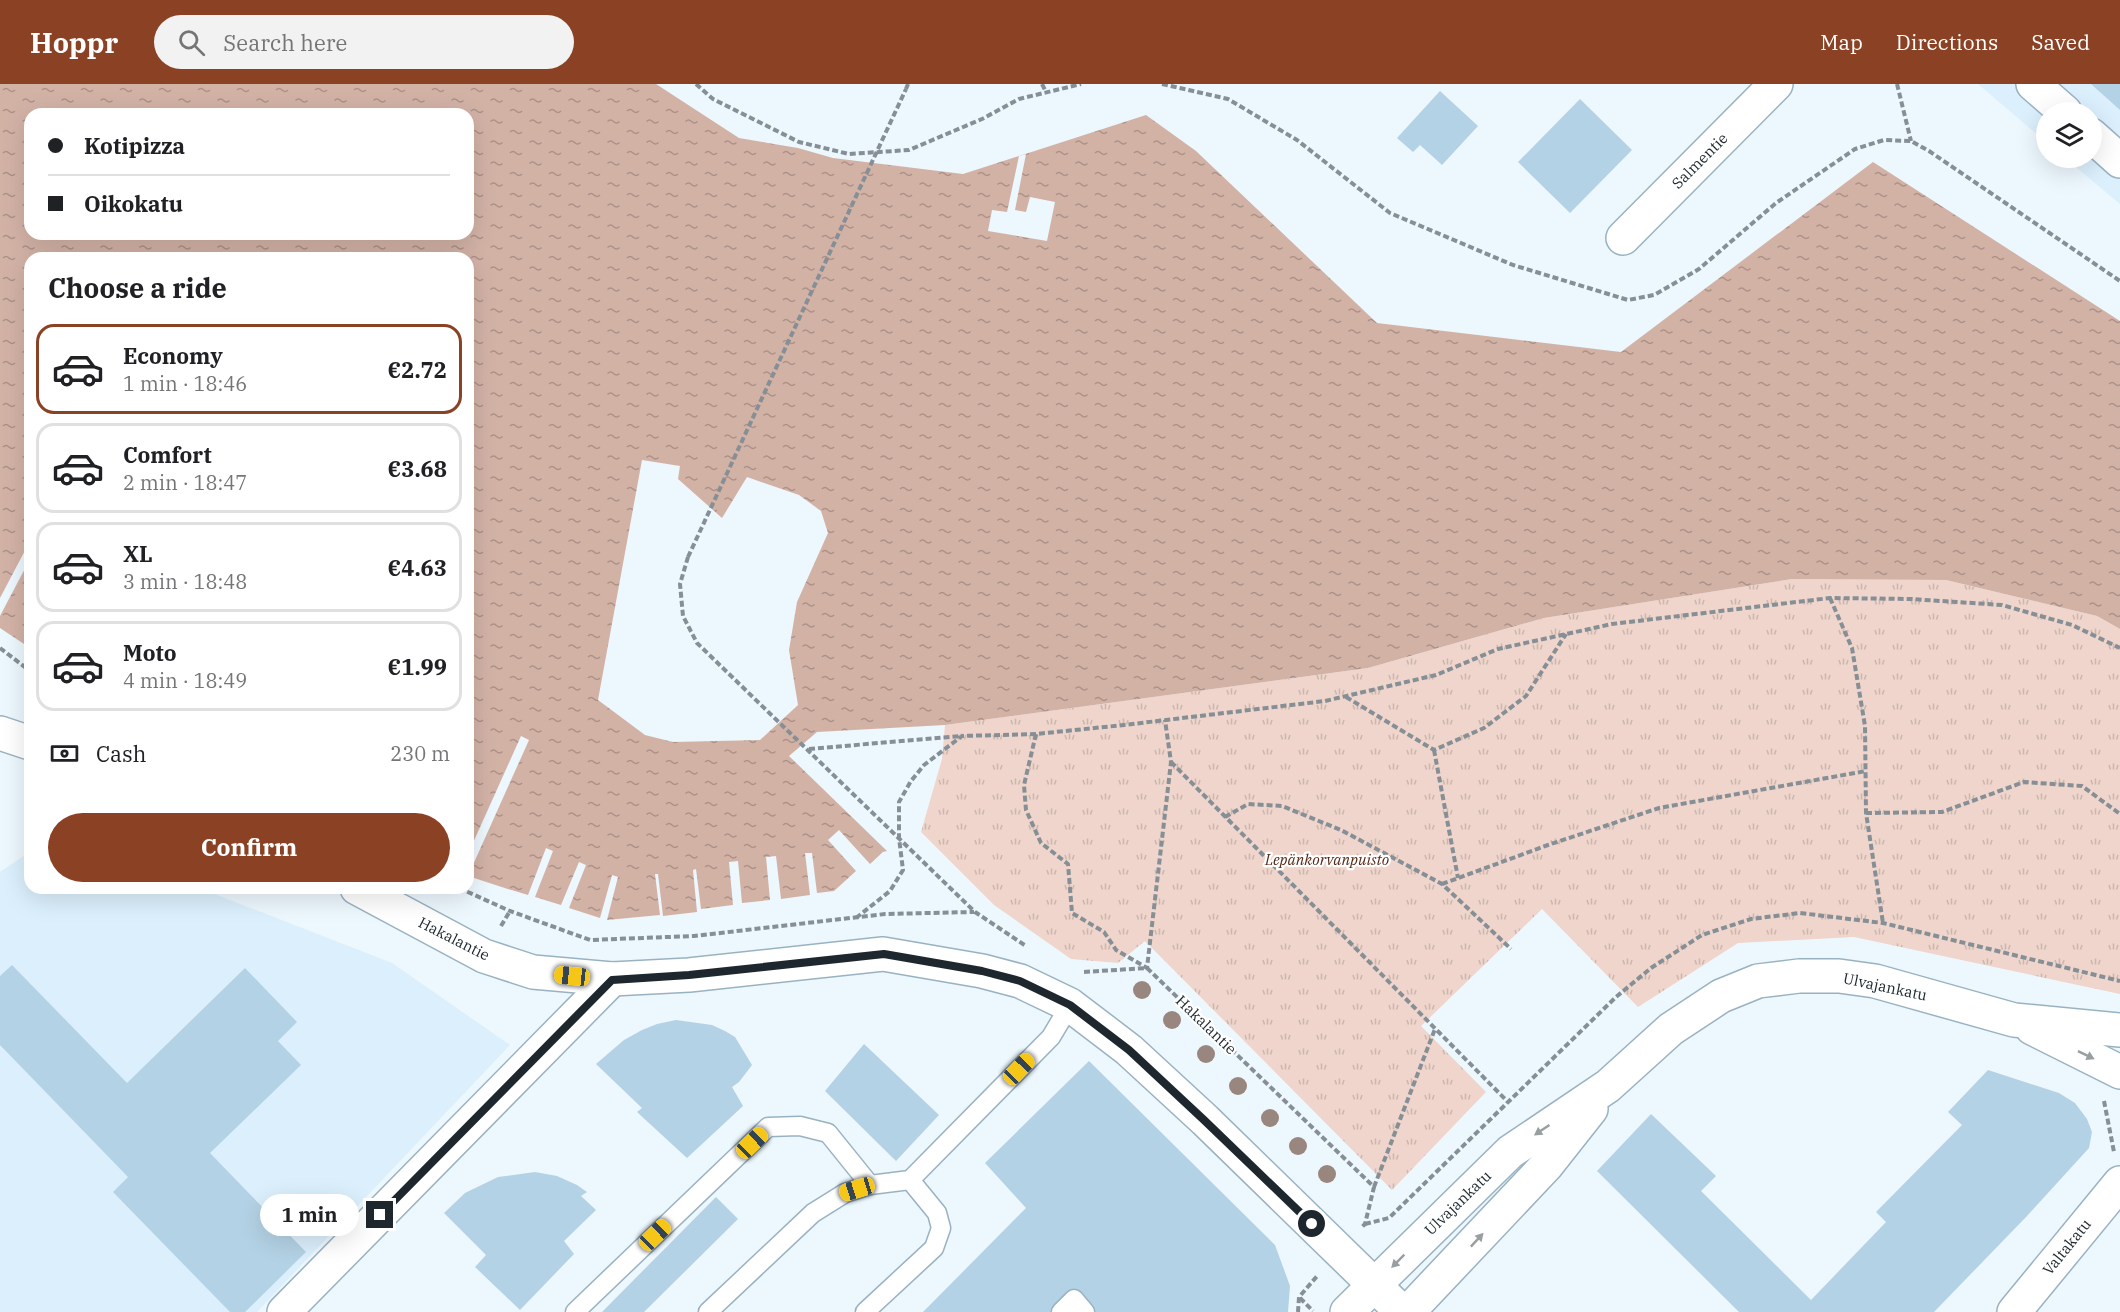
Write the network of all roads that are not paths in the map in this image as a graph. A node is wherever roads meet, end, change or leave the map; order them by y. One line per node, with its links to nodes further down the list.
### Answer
1 (1776, 84): 6 (street, Salmentie)
2 (2033, 84): 3 (street)
3 (2054, 102)
4 (2102, 145): 5 (street)
5 (2120, 161)
6 (1623, 238)
7 (0, 733): 8 (street)
8 (24, 741)
9 (368, 894): 10 (street, Hakalantie)
10 (612, 980): 11 (street, Hakalantie); 20 (street)
11 (1070, 1005): 16 (lane); 19 (street, Hakalantie)
12 (2014, 1020): 13 (street, Ulvajankatu); 14 (street, Ulvajankatu, one-way to 14); 15 (street, Ulvajankatu)
13 (2120, 1030)
14 (2112, 1084)
15 (1608, 1086): 19 (street, Ulvajankatu, one-way to 19); 28 (street, Ulvajankatu, one-way to 15)
16 (910, 1180): 18 (lane); 23 (lane)
17 (2120, 1183): 29 (street, Valtakatu)
18 (870, 1185): 21 (lane); 22 (lane)
19 (1374, 1285): 26 (street, Ulvajankatu); 27 (street, Hakalantie)
20 (285, 1312)
21 (575, 1312)
22 (708, 1312)
23 (865, 1312)
24 (1061, 1312): 25 (lane)
25 (1085, 1312)
26 (1347, 1312)
27 (1402, 1312)
28 (1408, 1312)
29 (2014, 1312)

